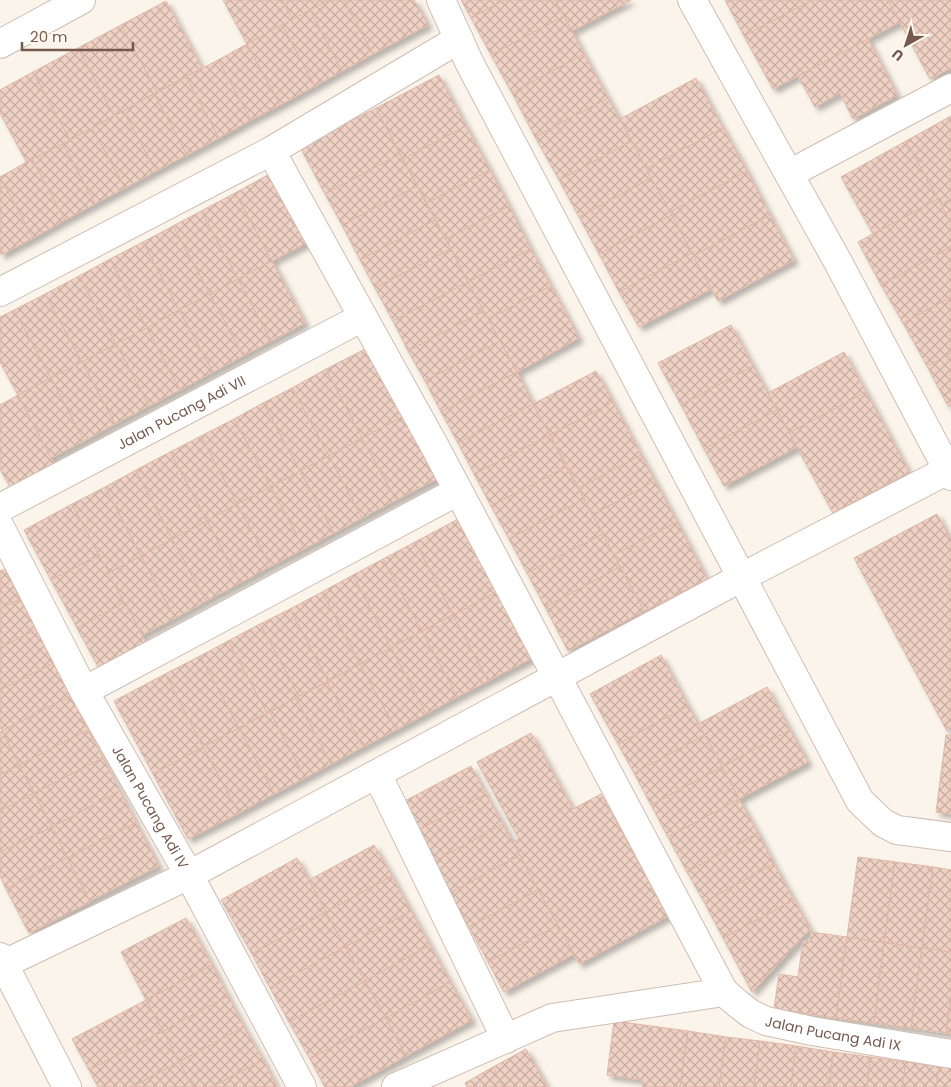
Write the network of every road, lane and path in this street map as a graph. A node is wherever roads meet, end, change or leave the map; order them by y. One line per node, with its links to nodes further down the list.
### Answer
1 (81, 0): 5 (street)
2 (441, 0): 4 (street)
3 (692, 0): 8 (street)
4 (458, 39): 7 (street); 15 (street)
5 (0, 44)
6 (951, 88): 8 (street)
7 (271, 151): 9 (street); 10 (street)
8 (789, 174): 11 (street)
9 (0, 292)
10 (363, 317): 12 (street); 13 (street, Jalan Pucang Adi VII)
11 (949, 473): 15 (street)
12 (458, 491): 16 (street); 17 (street)
13 (0, 508)
14 (0, 527): 17 (street, Jalan Pucang Adi IV)
15 (742, 577): 16 (street); 19 (street)
16 (556, 678): 18 (street); 22 (street)
17 (84, 691): 20 (street, Jalan Pucang Adi IV)
18 (377, 774): 20 (street); 23 (street)
19 (951, 837)
20 (189, 875): 21 (street); 26 (street, Jalan Pucang Adi IV)
21 (2, 960): 25 (street)
22 (724, 992): 23 (street); 24 (street, Jalan Pucang Adi IX)
23 (506, 1039): 27 (street)
24 (951, 1054)
25 (67, 1087)
26 (302, 1087)
27 (396, 1087)

